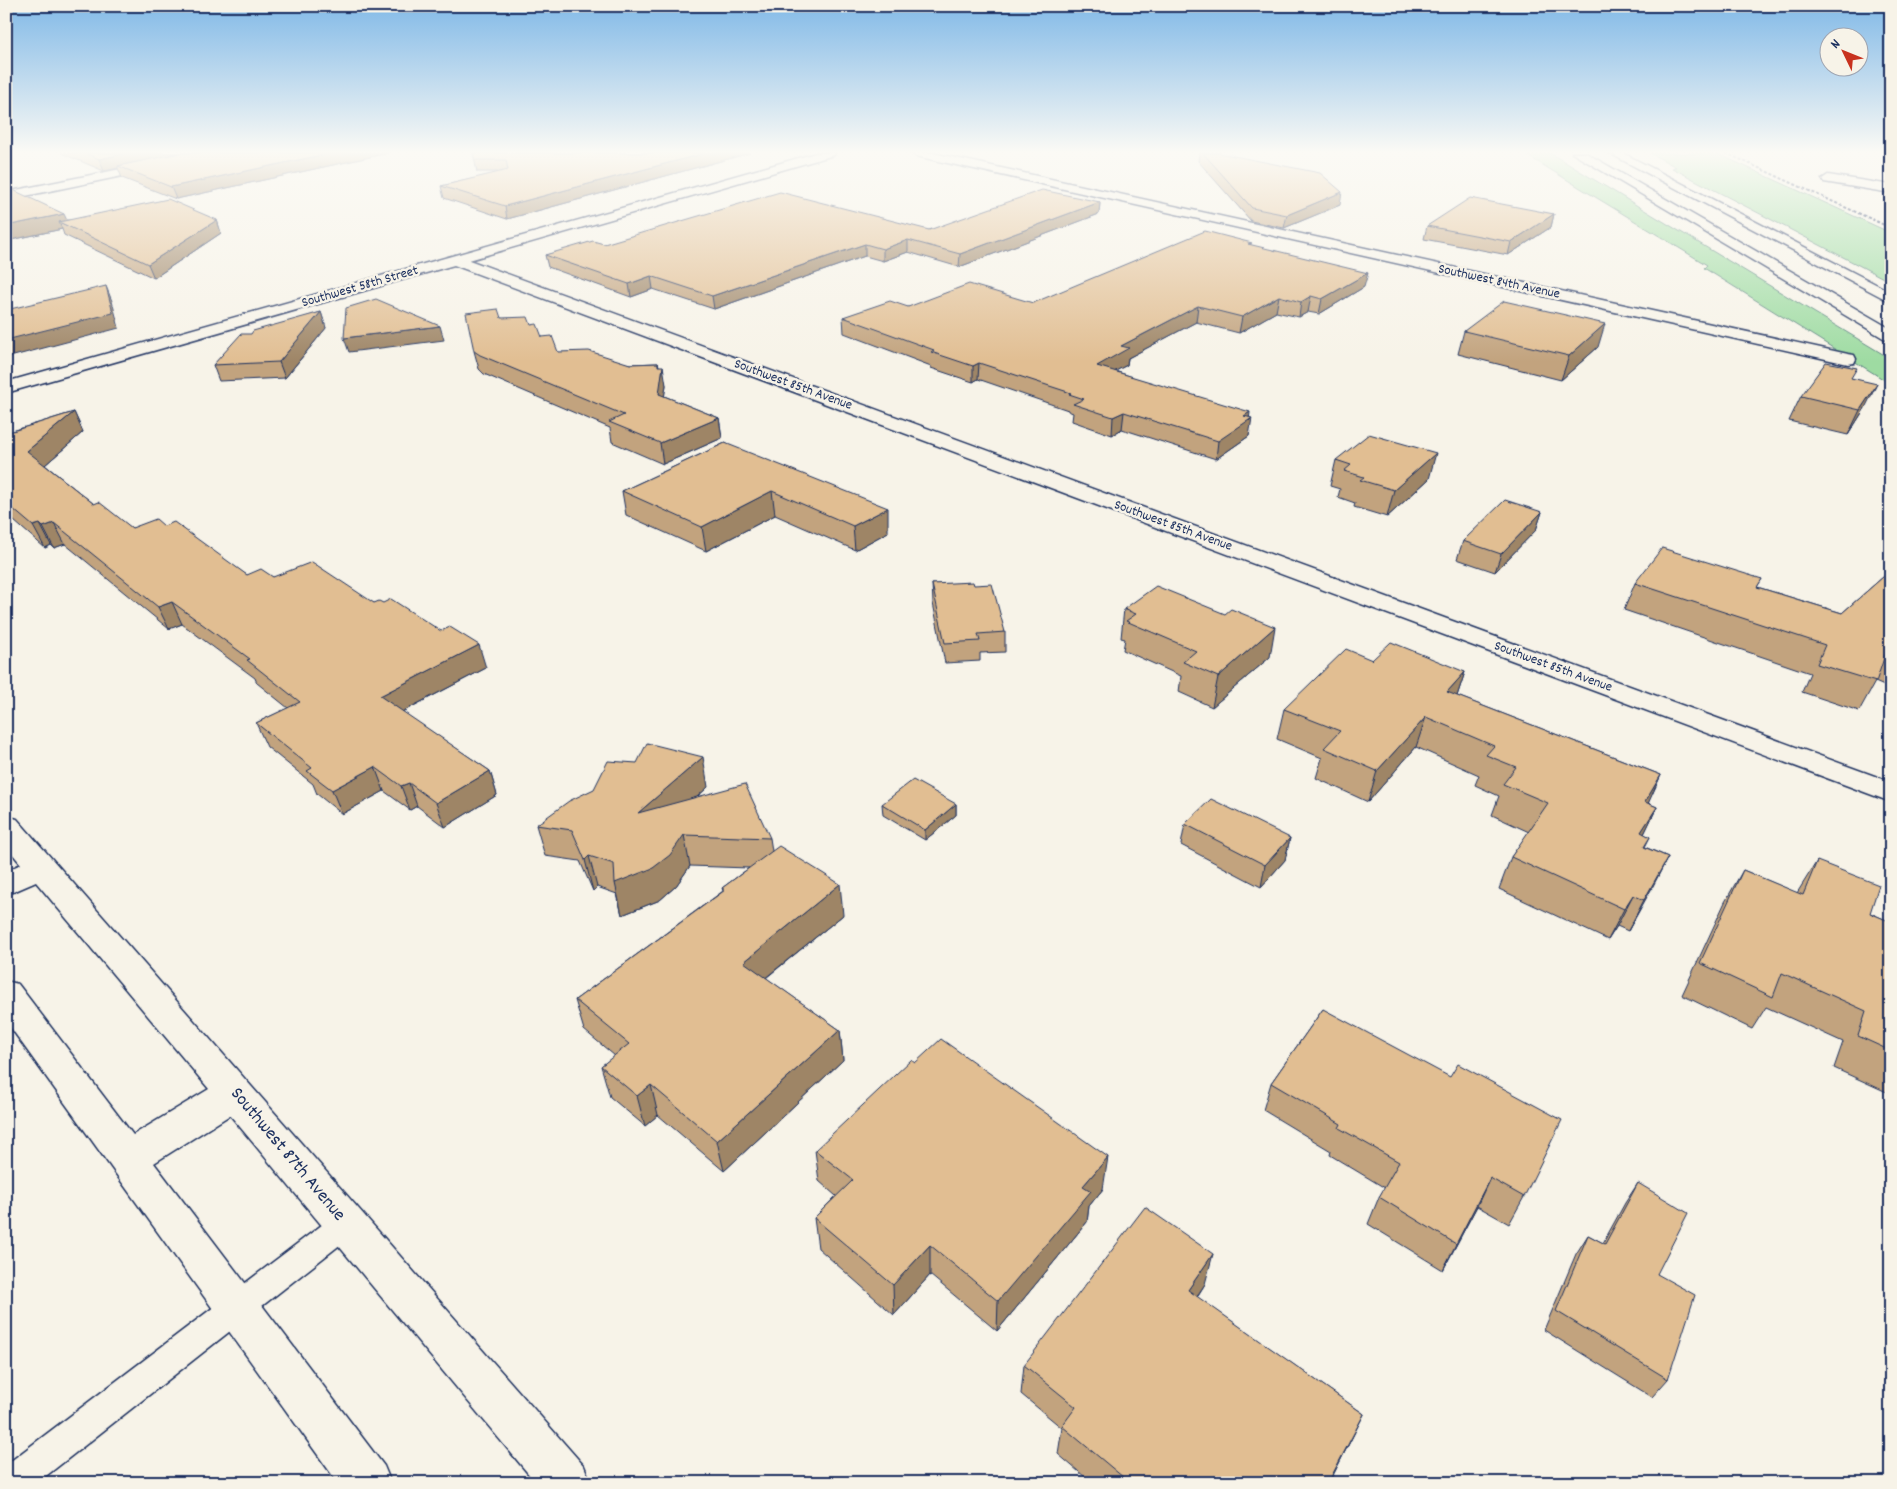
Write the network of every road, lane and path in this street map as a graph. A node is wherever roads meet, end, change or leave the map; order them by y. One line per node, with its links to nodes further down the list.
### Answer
1 (586, 222): 5 (main road, Southwest 58th Street)
2 (1230, 222): 8 (main road, Southwest 84th Avenue)
3 (1696, 222): 7 (main road)
4 (1747, 222): 6 (main road)
5 (455, 260): 9 (main road, Southwest 58th Street); 10 (main road, Southwest 85th Avenue)
6 (1891, 298)
7 (1891, 336)
8 (1848, 359)
9 (6, 388)
10 (1891, 793)
11 (6, 826): 12 (main road, Southwest 87th Avenue)
12 (41, 867): 13 (main road); 15 (main road, Southwest 87th Avenue)
13 (6, 884)
14 (6, 994): 16 (main road)
15 (234, 1092): 16 (main road); 17 (main road, Southwest 87th Avenue)
16 (128, 1159): 18 (main road)
17 (345, 1224): 18 (lane); 21 (main road, Southwest 87th Avenue)
18 (238, 1306): 19 (lane); 20 (main road)
19 (19, 1476)
20 (367, 1483)
21 (567, 1483)

